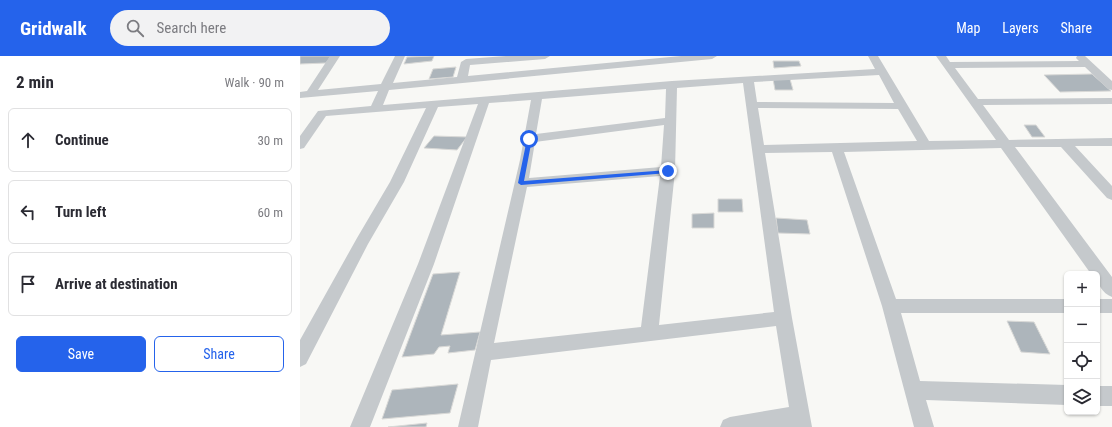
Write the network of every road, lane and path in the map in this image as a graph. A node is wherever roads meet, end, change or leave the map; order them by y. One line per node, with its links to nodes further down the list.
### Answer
1 (335, 56): 20 (street)
2 (400, 56): 18 (street)
3 (545, 56): 9 (street)
4 (579, 56): 13 (street)
5 (712, 56): 10 (street)
6 (873, 56): 14 (street)
7 (941, 56): 12 (street)
8 (1079, 56): 11 (street)
9 (467, 59): 15 (street)
10 (656, 59): 13 (street); 17 (street)
11 (1088, 64): 12 (street); 19 (street)
12 (948, 65): 24 (street)
13 (577, 68): 15 (street)
14 (882, 72): 16 (street); 27 (street)
15 (462, 79): 18 (street)
16 (748, 79): 17 (street); 26 (street)
17 (666, 84): 21 (street); 29 (street)
18 (385, 86): 20 (street); 28 (street)
19 (1112, 87)
20 (305, 94)
21 (537, 95): 22 (street); 30 (street)
22 (486, 99): 25 (street); 55 (street)
23 (1112, 101): 24 (street)
24 (974, 102): 33 (street)
25 (434, 104): 28 (street); 49 (street)
26 (752, 105): 27 (street); 37 (street)
27 (901, 106): 35 (street)
28 (375, 109): 34 (street)
29 (671, 121): 30 (street); 38 (street)
30 (529, 139): 39 (street)
31 (1112, 142): 32 (street)
32 (1065, 143): 33 (street); 40 (street)
33 (1004, 144): 35 (street); 41 (street)
34 (300, 145)
35 (925, 145): 36 (street)
36 (837, 148): 37 (street); 42 (street)
37 (758, 149): 46 (street)
38 (668, 171): 39 (street); 47 (street)
39 (521, 183): 48 (street)
40 (1110, 190)
41 (1112, 290)
42 (890, 306): 43 (street); 50 (street)
43 (1064, 306)
44 (1100, 306): 45 (street)
45 (1112, 306)
46 (783, 318): 47 (street); 54 (street)
47 (649, 333): 48 (street)
48 (483, 353): 56 (street)
49 (300, 358)
50 (915, 390): 51 (street); 58 (street)
51 (1064, 395)
52 (1100, 396): 53 (street)
53 (1112, 396)
54 (801, 421): 57 (street)
55 (360, 427)
56 (468, 427)
57 (730, 427)
58 (924, 427)

